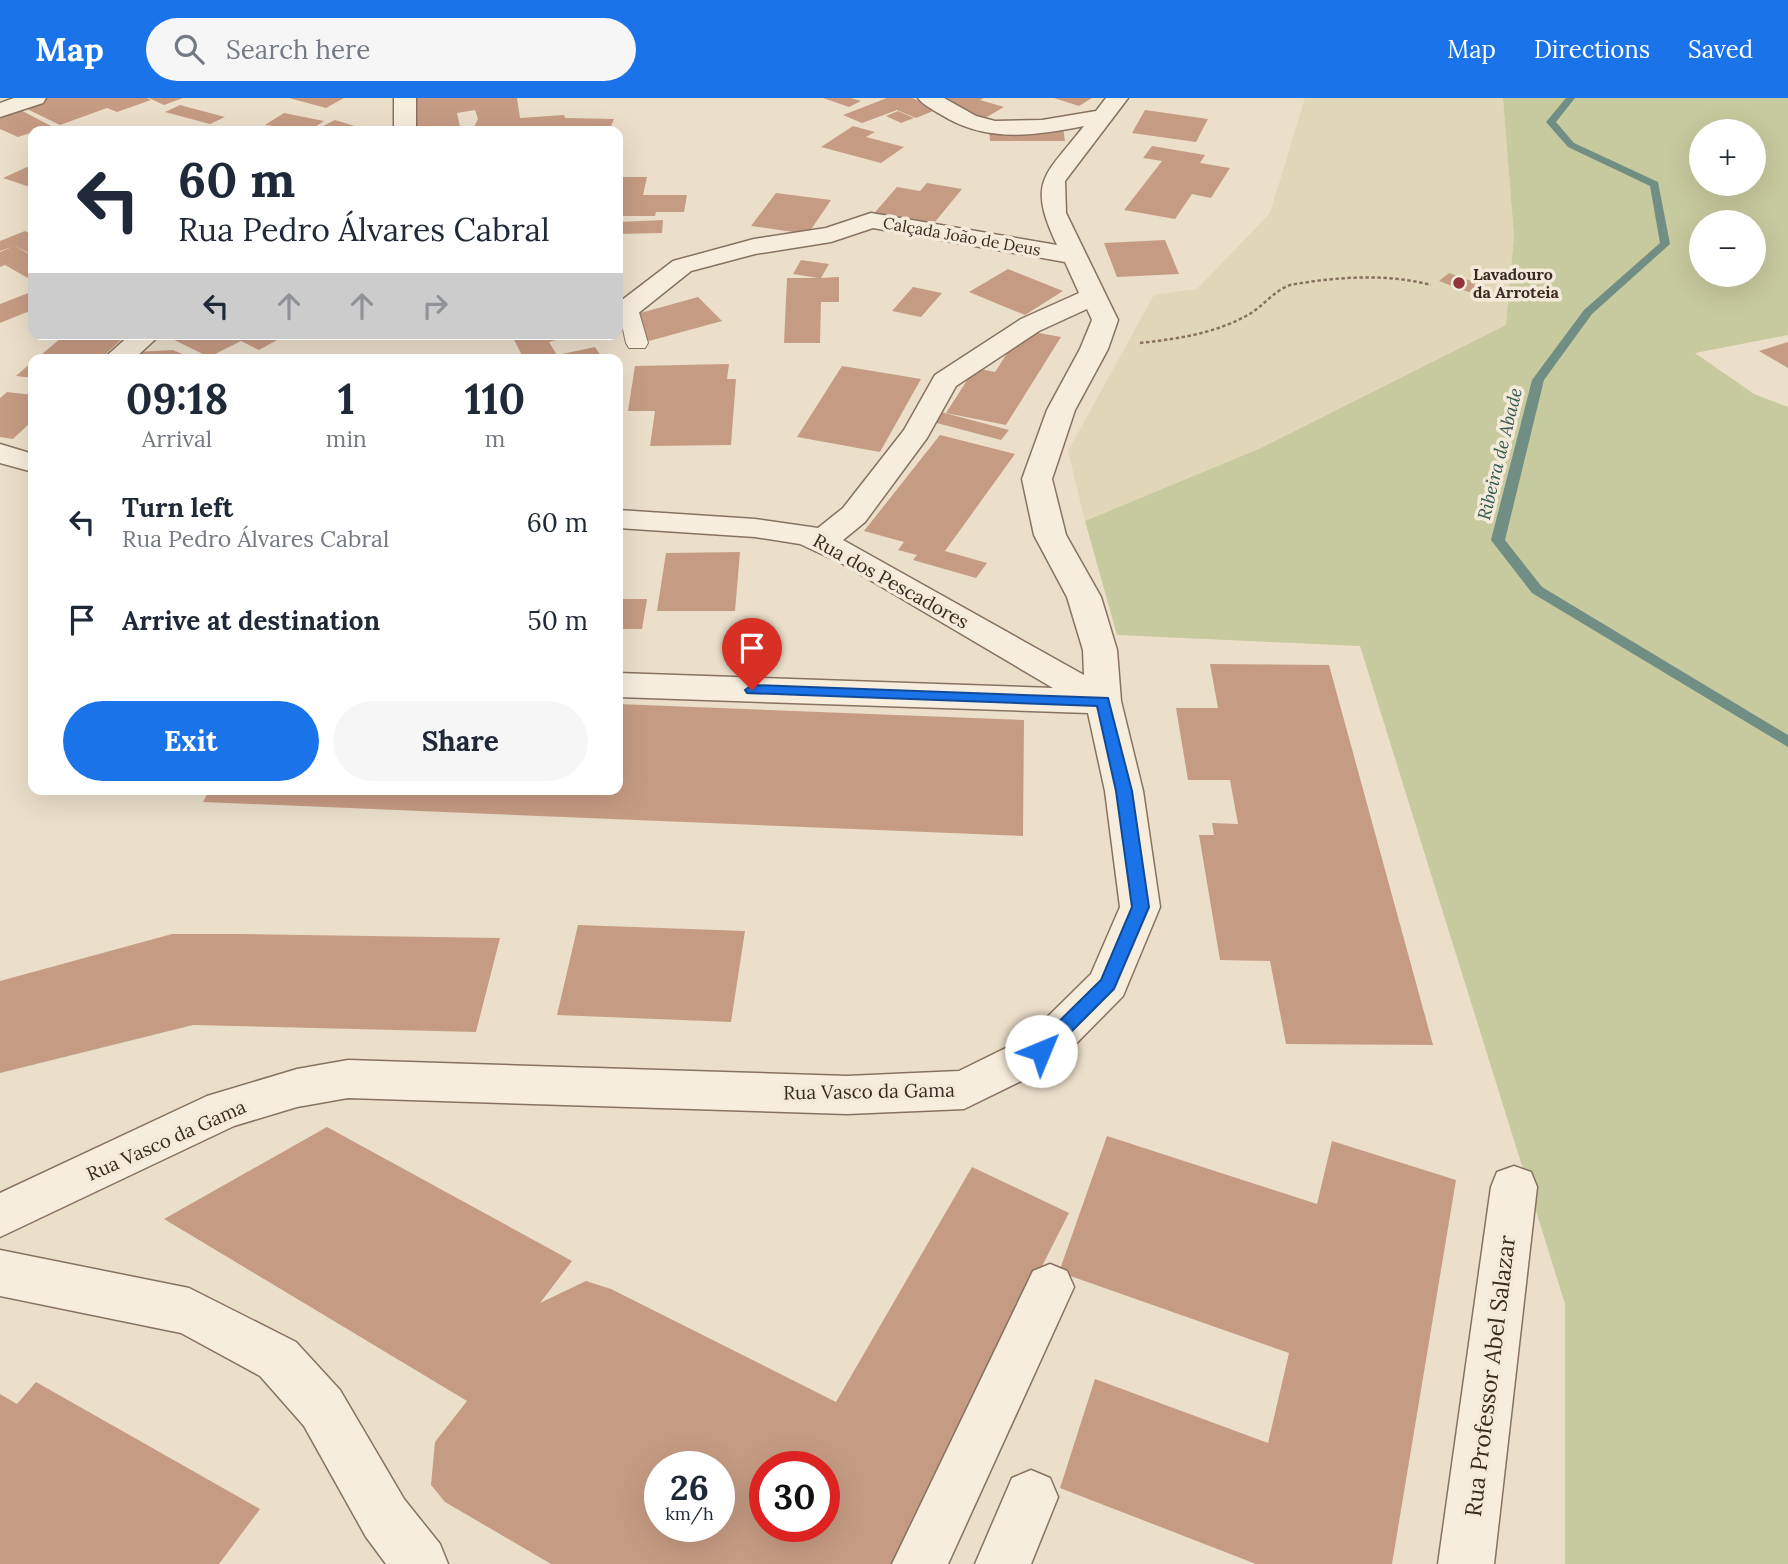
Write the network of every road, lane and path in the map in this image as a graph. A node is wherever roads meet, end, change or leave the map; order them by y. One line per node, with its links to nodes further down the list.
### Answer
1 (35, 98): 5 (street)
2 (405, 98): 6 (street)
3 (929, 98): 4 (street)
4 (1110, 107): 7 (street, Rua Vasco da Gama)
5 (0, 110)
6 (404, 126)
7 (1076, 256): 9 (street, Rua Vasco da Gama); 10 (street, Calçada João de Deus)
8 (1431, 285): 14 (path)
9 (1094, 296): 14 (street, Rua Vasco da Gama); 17 (street)
10 (623, 307)
11 (623, 310): 13 (lane)
12 (141, 340): 15 (street)
13 (637, 344)
14 (1094, 349): 19 (street, Rua Vasco da Gama)
15 (123, 354)
16 (623, 519): 17 (street, Rua dos Pescadores)
17 (822, 541): 19 (street, Rua dos Pescadores)
18 (623, 685): 19 (street)
19 (1103, 701): 21 (street, Rua Vasco da Gama)
20 (1514, 1187): 28 (street, Rua Professor Abel Salazar)
21 (0, 1216)
22 (0, 1273): 26 (street)
23 (1050, 1287): 27 (street)
24 (1031, 1497): 25 (street)
25 (1016, 1561)
26 (420, 1564)
27 (920, 1564)
28 (1466, 1564)

